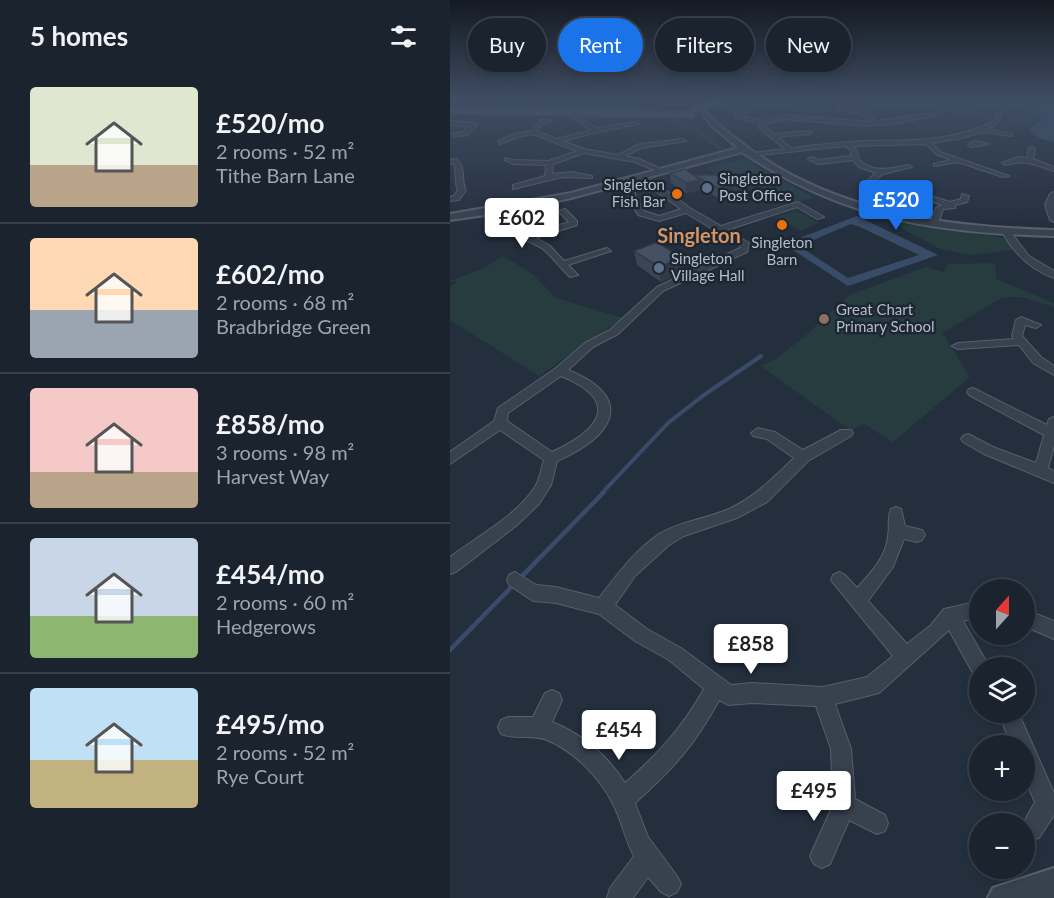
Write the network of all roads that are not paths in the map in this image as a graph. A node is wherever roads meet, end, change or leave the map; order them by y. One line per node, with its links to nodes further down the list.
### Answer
1 (562, 143): 11 (street)
2 (655, 143): 13 (street)
3 (737, 143): 12 (street)
4 (782, 143): 10 (street)
5 (877, 143): 8 (street)
6 (929, 143): 16 (street)
7 (972, 143): 9 (street)
8 (848, 144): 10 (street); 14 (street)
9 (986, 144)
10 (790, 150): 12 (street)
11 (583, 151): 13 (street); 19 (street)
12 (749, 152): 24 (street); 48 (street)
13 (620, 156): 24 (street)
14 (853, 158): 15 (street); 25 (street)
15 (811, 159)
16 (958, 160): 21 (street); 26 (street)
17 (450, 162): 29 (street)
18 (509, 162): 19 (street)
19 (550, 163): 27 (street)
20 (1005, 163): 23 (street)
21 (936, 165)
22 (909, 167): 25 (street)
23 (1054, 169)
24 (660, 170): 31 (street)
25 (881, 172): 33 (street)
26 (993, 172): 28 (street); 34 (street)
27 (548, 176): 30 (street); 35 (street)
28 (1005, 176)
29 (462, 177): 32 (street); 39 (street)
30 (590, 177)
31 (643, 178): 42 (street); 43 (street)
32 (450, 179)
33 (866, 182)
34 (984, 182)
35 (516, 187)
36 (632, 194): 42 (street)
37 (1054, 194): 47 (street)
38 (926, 196): 41 (street)
39 (450, 199)
40 (966, 199): 41 (street)
41 (952, 206): 48 (street)
42 (687, 210): 49 (street)
43 (495, 211): 45 (street); 52 (street)
44 (562, 211): 52 (street)
45 (450, 217)
46 (820, 217): 49 (street)
47 (1054, 220)
48 (934, 224): 50 (street)
49 (721, 229): 60 (street)
50 (1006, 232): 51 (street); 56 (street)
51 (1054, 233)
52 (529, 238): 54 (street)
53 (620, 255): 54 (street)
54 (562, 264): 55 (street)
55 (573, 275)
56 (1054, 275)
57 (1036, 325): 58 (street)
58 (1021, 342): 59 (street); 61 (street)
59 (958, 346)
60 (560, 371): 63 (street); 69 (street)
61 (1054, 371)
62 (973, 392): 64 (street)
63 (500, 423): 69 (street); 70 (street)
64 (1052, 427): 71 (street)
65 (846, 432): 68 (street)
66 (758, 433): 68 (street)
67 (968, 439): 71 (street)
68 (803, 457): 80 (street)
69 (550, 458): 76 (street)
70 (450, 459)
71 (1041, 469): 72 (street)
72 (1054, 477)
73 (896, 513): 74 (street)
74 (898, 531): 75 (street); 79 (street)
75 (917, 535)
76 (450, 567)
77 (516, 579): 80 (street)
78 (839, 580): 79 (street)
79 (857, 601): 85 (street)
80 (603, 607): 87 (street)
81 (969, 611): 82 (street)
82 (950, 615): 85 (street); 86 (street)
83 (1035, 622): 84 (street)
84 (1054, 630)
85 (906, 657): 88 (street)
86 (975, 657)
87 (716, 687): 88 (street); 93 (street)
88 (823, 697): 95 (street)
89 (552, 700): 91 (street)
90 (508, 727): 91 (street)
91 (538, 728): 93 (street)
92 (1035, 773): 94 (street)
93 (622, 799): 99 (street)
94 (1051, 804): 97 (street)
95 (844, 805): 96 (street); 98 (street)
96 (877, 823)
97 (1035, 825)
98 (822, 856)
99 (647, 858): 101 (street); 102 (street)
100 (1054, 883): 103 (street)
101 (669, 884)
102 (619, 897)
103 (1003, 898)

